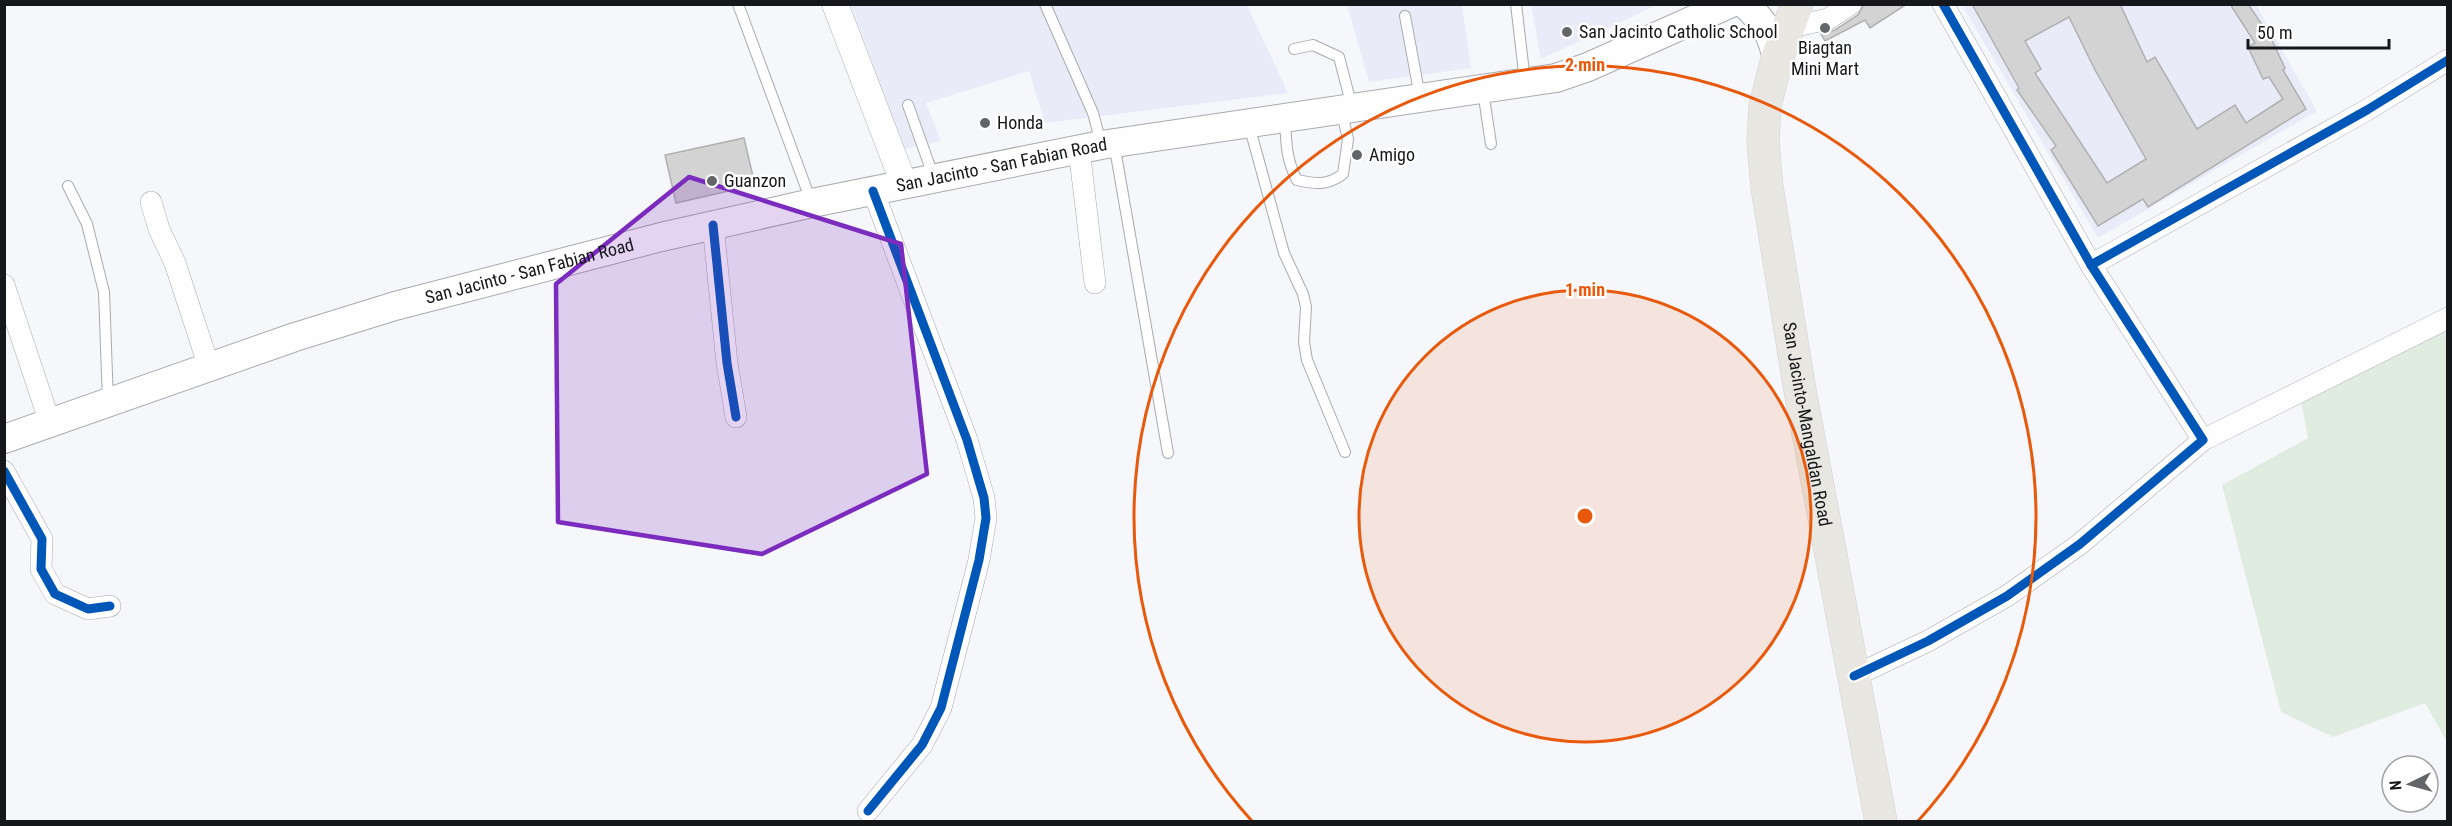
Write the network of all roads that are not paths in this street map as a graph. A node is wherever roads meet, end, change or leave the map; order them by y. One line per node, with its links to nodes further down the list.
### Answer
1 (738, 4): 28 (lane)
2 (835, 4): 24 (street)
3 (1045, 4): 22 (lane)
4 (1516, 4): 14 (lane)
5 (1730, 4): 14 (main road, San Jacinto - San Fabian Road)
6 (1745, 4): 12 (main road)
7 (1851, 4): 10 (street)
8 (1943, 4): 30 (street)
9 (1405, 16): 16 (lane)
10 (1792, 16): 12 (main road, San Jacinto-Mangaldan Road)
11 (1294, 49): 18 (lane)
12 (1777, 58): 44 (main road, San Jacinto-Mangaldan Road)
13 (2448, 60): 30 (street)
14 (1526, 84): 15 (main road, San Jacinto - San Fabian Road)
15 (1483, 89): 16 (main road, San Jacinto - San Fabian Road); 21 (lane)
16 (1414, 98): 18 (main road, San Jacinto - San Fabian Road)
17 (908, 105): 23 (lane)
18 (1357, 106): 19 (main road, San Jacinto - San Fabian Road); 19 (lane)
19 (1284, 118): 20 (main road, San Jacinto - San Fabian Road)
20 (1249, 123): 22 (main road, San Jacinto - San Fabian Road); 40 (lane)
21 (1491, 144)
22 (1098, 145): 23 (main road, San Jacinto - San Fabian Road); 31 (street); 41 (lane)
23 (934, 178): 24 (main road, San Jacinto - San Fabian Road)
24 (904, 184): 26 (main road, San Jacinto - San Fabian Road)
25 (68, 186): 35 (lane)
26 (873, 191): 28 (main road, San Jacinto - San Fabian Road); 45 (street)
27 (151, 202): 34 (street)
28 (812, 203): 29 (main road, San Jacinto - San Fabian Road)
29 (713, 225): 34 (main road, San Jacinto - San Fabian Road); 36 (street)
30 (2091, 265): 39 (street)
31 (1095, 284)
32 (4, 285): 37 (street)
33 (2448, 318): 39 (street)
34 (209, 367): 35 (main road, San Jacinto - San Fabian Road)
35 (108, 402): 37 (main road, San Jacinto - San Fabian Road)
36 (736, 417)
37 (50, 423): 38 (main road, San Jacinto - San Fabian Road)
38 (4, 439)
39 (2203, 440): 44 (street)
40 (1345, 452)
41 (1168, 453)
42 (4, 471): 43 (street)
43 (110, 606)
44 (1854, 676): 46 (main road, San Jacinto-Mangaldan Road)
45 (868, 811)
46 (1881, 822)

